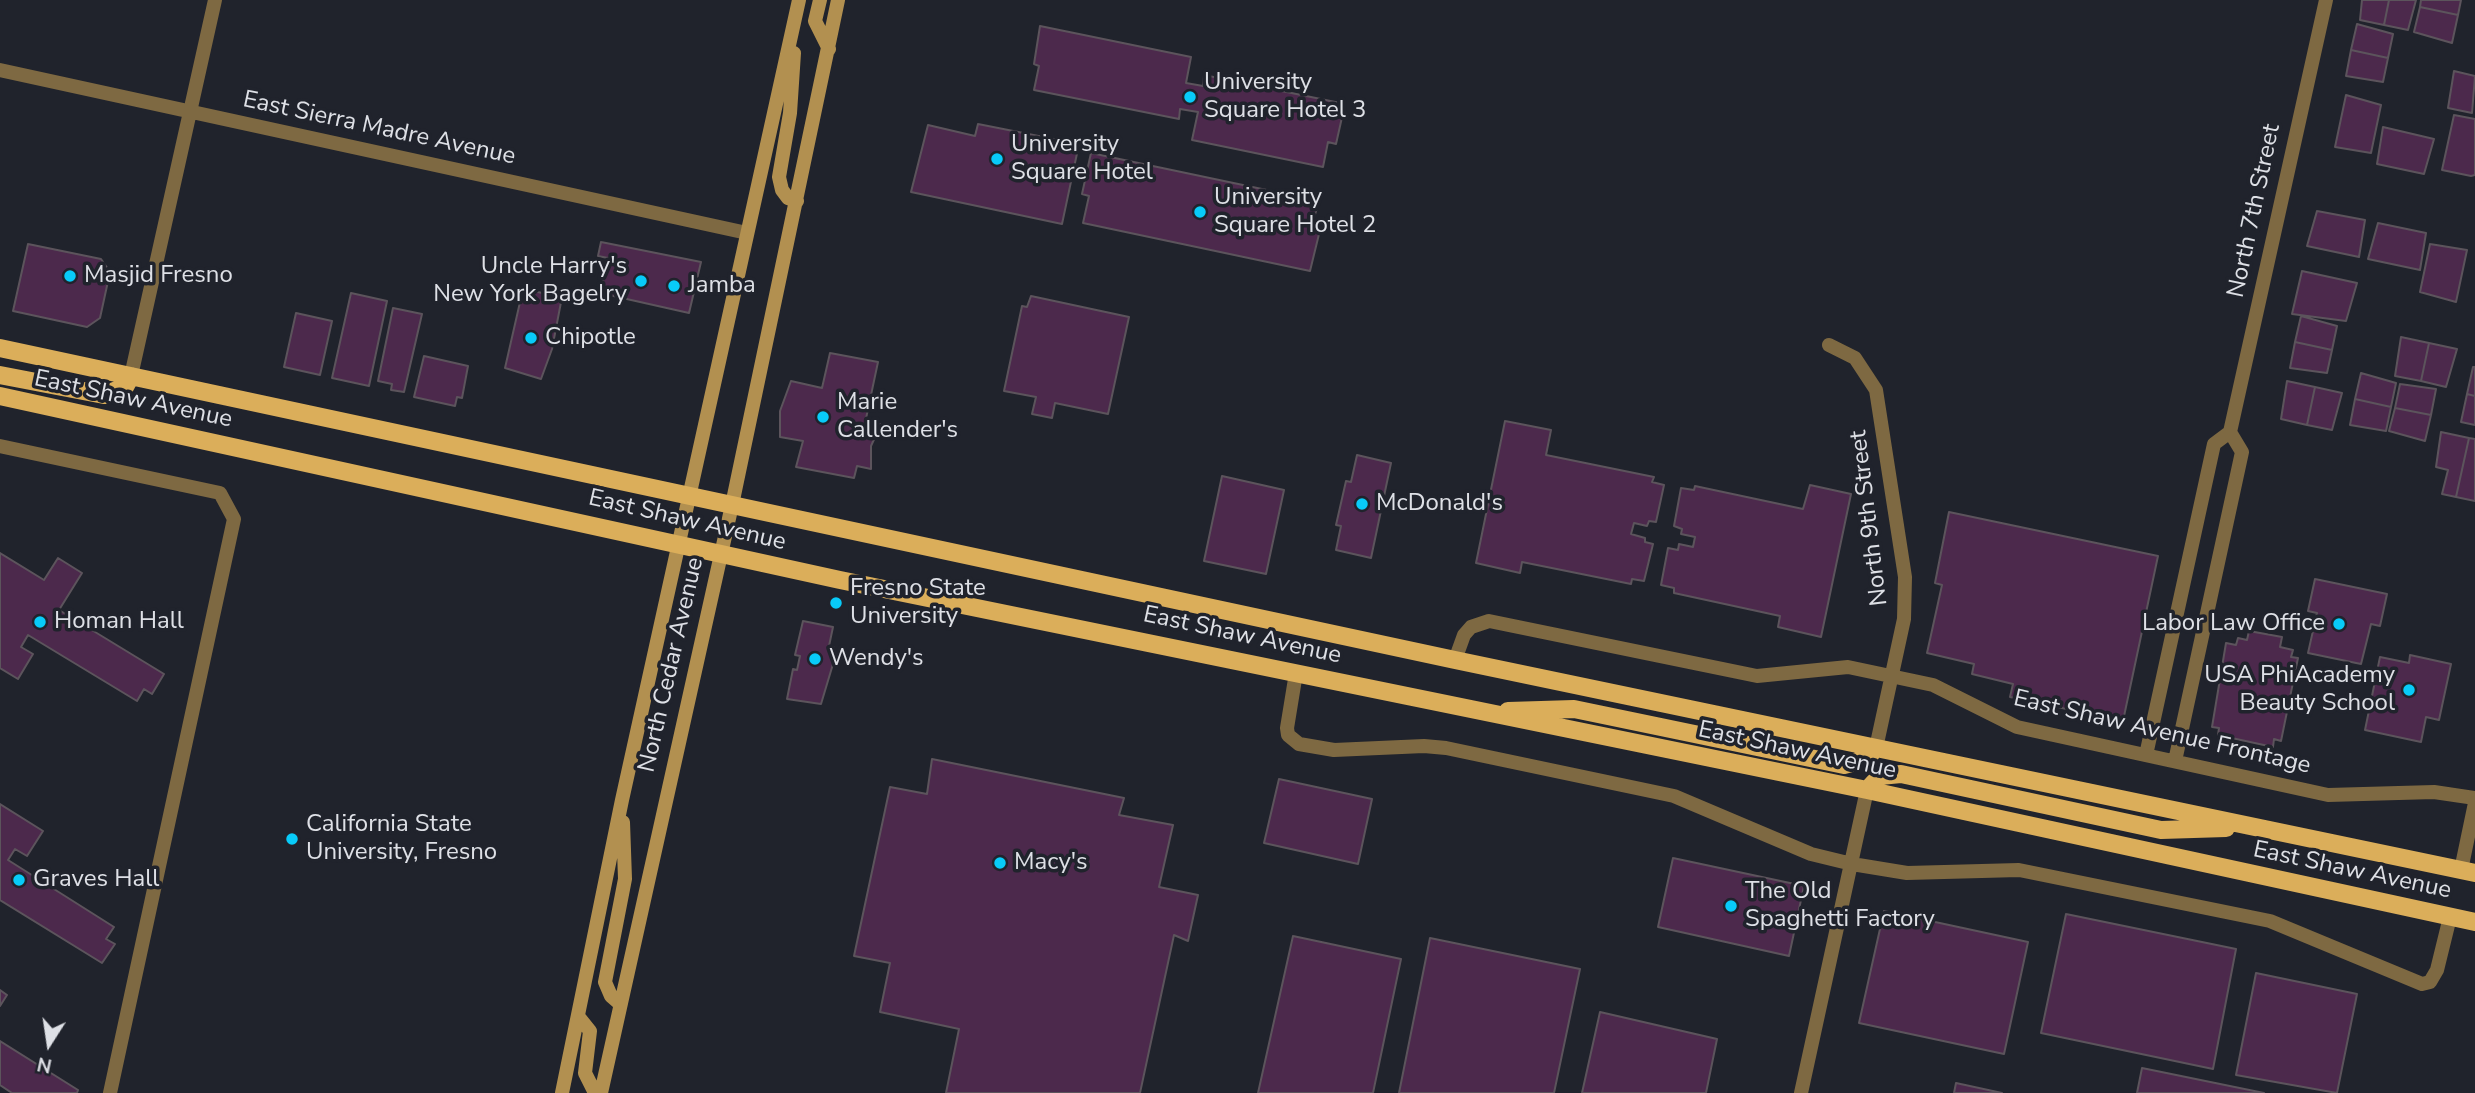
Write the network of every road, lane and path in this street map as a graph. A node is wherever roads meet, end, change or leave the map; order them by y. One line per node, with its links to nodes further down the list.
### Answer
1 (215, 0): 8 (street)
2 (820, 0): 6 (main road)
3 (838, 0): 6 (main road, North Cedar Avenue)
4 (2326, 0): 16 (street, North 7th Street)
5 (798, 5): 9 (main road); 10 (main road, North Cedar Avenue)
6 (829, 49): 9 (main road, North Cedar Avenue)
7 (0, 70): 8 (street, East Sierra Madre Avenue)
8 (190, 112): 10 (street, East Sierra Madre Avenue); 14 (street)
9 (797, 201): 19 (main road, North Cedar Avenue)
10 (747, 233): 18 (main road, North Cedar Avenue)
11 (1829, 345): 24 (street, North 9th Street)
12 (0, 348): 14 (main road, East Shaw Avenue)
13 (0, 375): 14 (main road)
14 (131, 376): 18 (main road, East Shaw Avenue)
15 (0, 396): 20 (main road, East Shaw Avenue)
16 (2230, 432): 27 (street, North 7th Street); 28 (street, North 7th Street)
17 (0, 446): 39 (street)
18 (690, 496): 19 (main road, East Shaw Avenue); 20 (main road, North Cedar Avenue)
19 (732, 505): 21 (main road, North Cedar Avenue); 22 (main road, East Shaw Avenue)
20 (679, 545): 21 (main road, East Shaw Avenue); 30 (main road, North Cedar Avenue)
21 (720, 554): 23 (main road, East Shaw Avenue); 37 (main road, North Cedar Avenue)
22 (1455, 660): 24 (street, East Shaw Avenue Frontage); 26 (main road, East Shaw Avenue)
23 (1296, 673): 25 (main road, East Shaw Avenue); 33 (street)
24 (1891, 676): 26 (street, North 9th Street); 27 (street, East Shaw Avenue Frontage)
25 (1480, 712): 26 (main road); 29 (main road, East Shaw Avenue)
26 (1876, 748): 32 (main road, East Shaw Avenue)
27 (2146, 755): 28 (street, East Shaw Avenue Frontage)
28 (2175, 761): 31 (street, East Shaw Avenue Frontage)
29 (1867, 790): 32 (main road); 33 (street); 35 (main road, East Shaw Avenue)
30 (622, 800): 37 (main road); 38 (main road, North Cedar Avenue)
31 (2475, 801): 34 (street)
32 (2254, 827): 34 (main road, East Shaw Avenue)
33 (1852, 864): 35 (street); 43 (street)
34 (2468, 871)
35 (2450, 917): 36 (main road, East Shaw Avenue)
36 (2475, 922)
37 (619, 1003): 42 (main road, North Cedar Avenue)
38 (578, 1016): 40 (main road, North Cedar Avenue); 41 (main road)
39 (110, 1093)
40 (562, 1093)
41 (595, 1093)
42 (601, 1093)
43 (1801, 1093)

